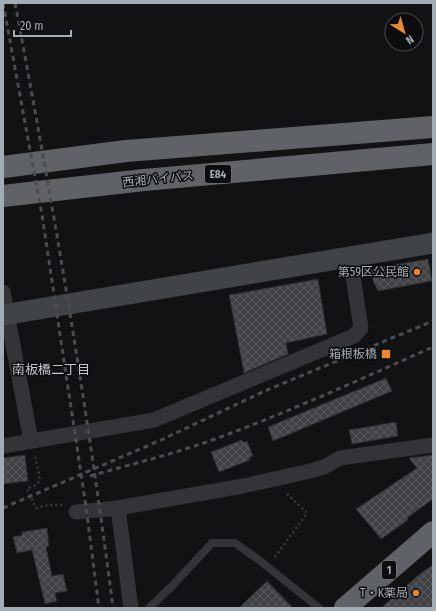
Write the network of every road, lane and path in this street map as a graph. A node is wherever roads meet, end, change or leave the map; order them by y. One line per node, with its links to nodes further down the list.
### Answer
1 (433, 127): 3 (highway)
2 (433, 154): 4 (highway, 西湘バイパス / E84)
3 (3, 167)
4 (3, 196)
5 (433, 243): 6 (street)
6 (350, 257): 8 (street); 9 (street)
7 (3, 292): 8 (street)
8 (5, 314): 9 (street)
9 (31, 441): 11 (street); 14 (path)
10 (433, 445): 12 (street)
11 (3, 446)
12 (271, 480): 13 (street); 16 (path)
13 (118, 508): 14 (street); 17 (street)
14 (76, 512)
15 (433, 532): 20 (highway, 1)
16 (267, 567): 18 (lane); 19 (lane)
17 (131, 608)
18 (149, 608)
19 (318, 608)
20 (345, 608)

